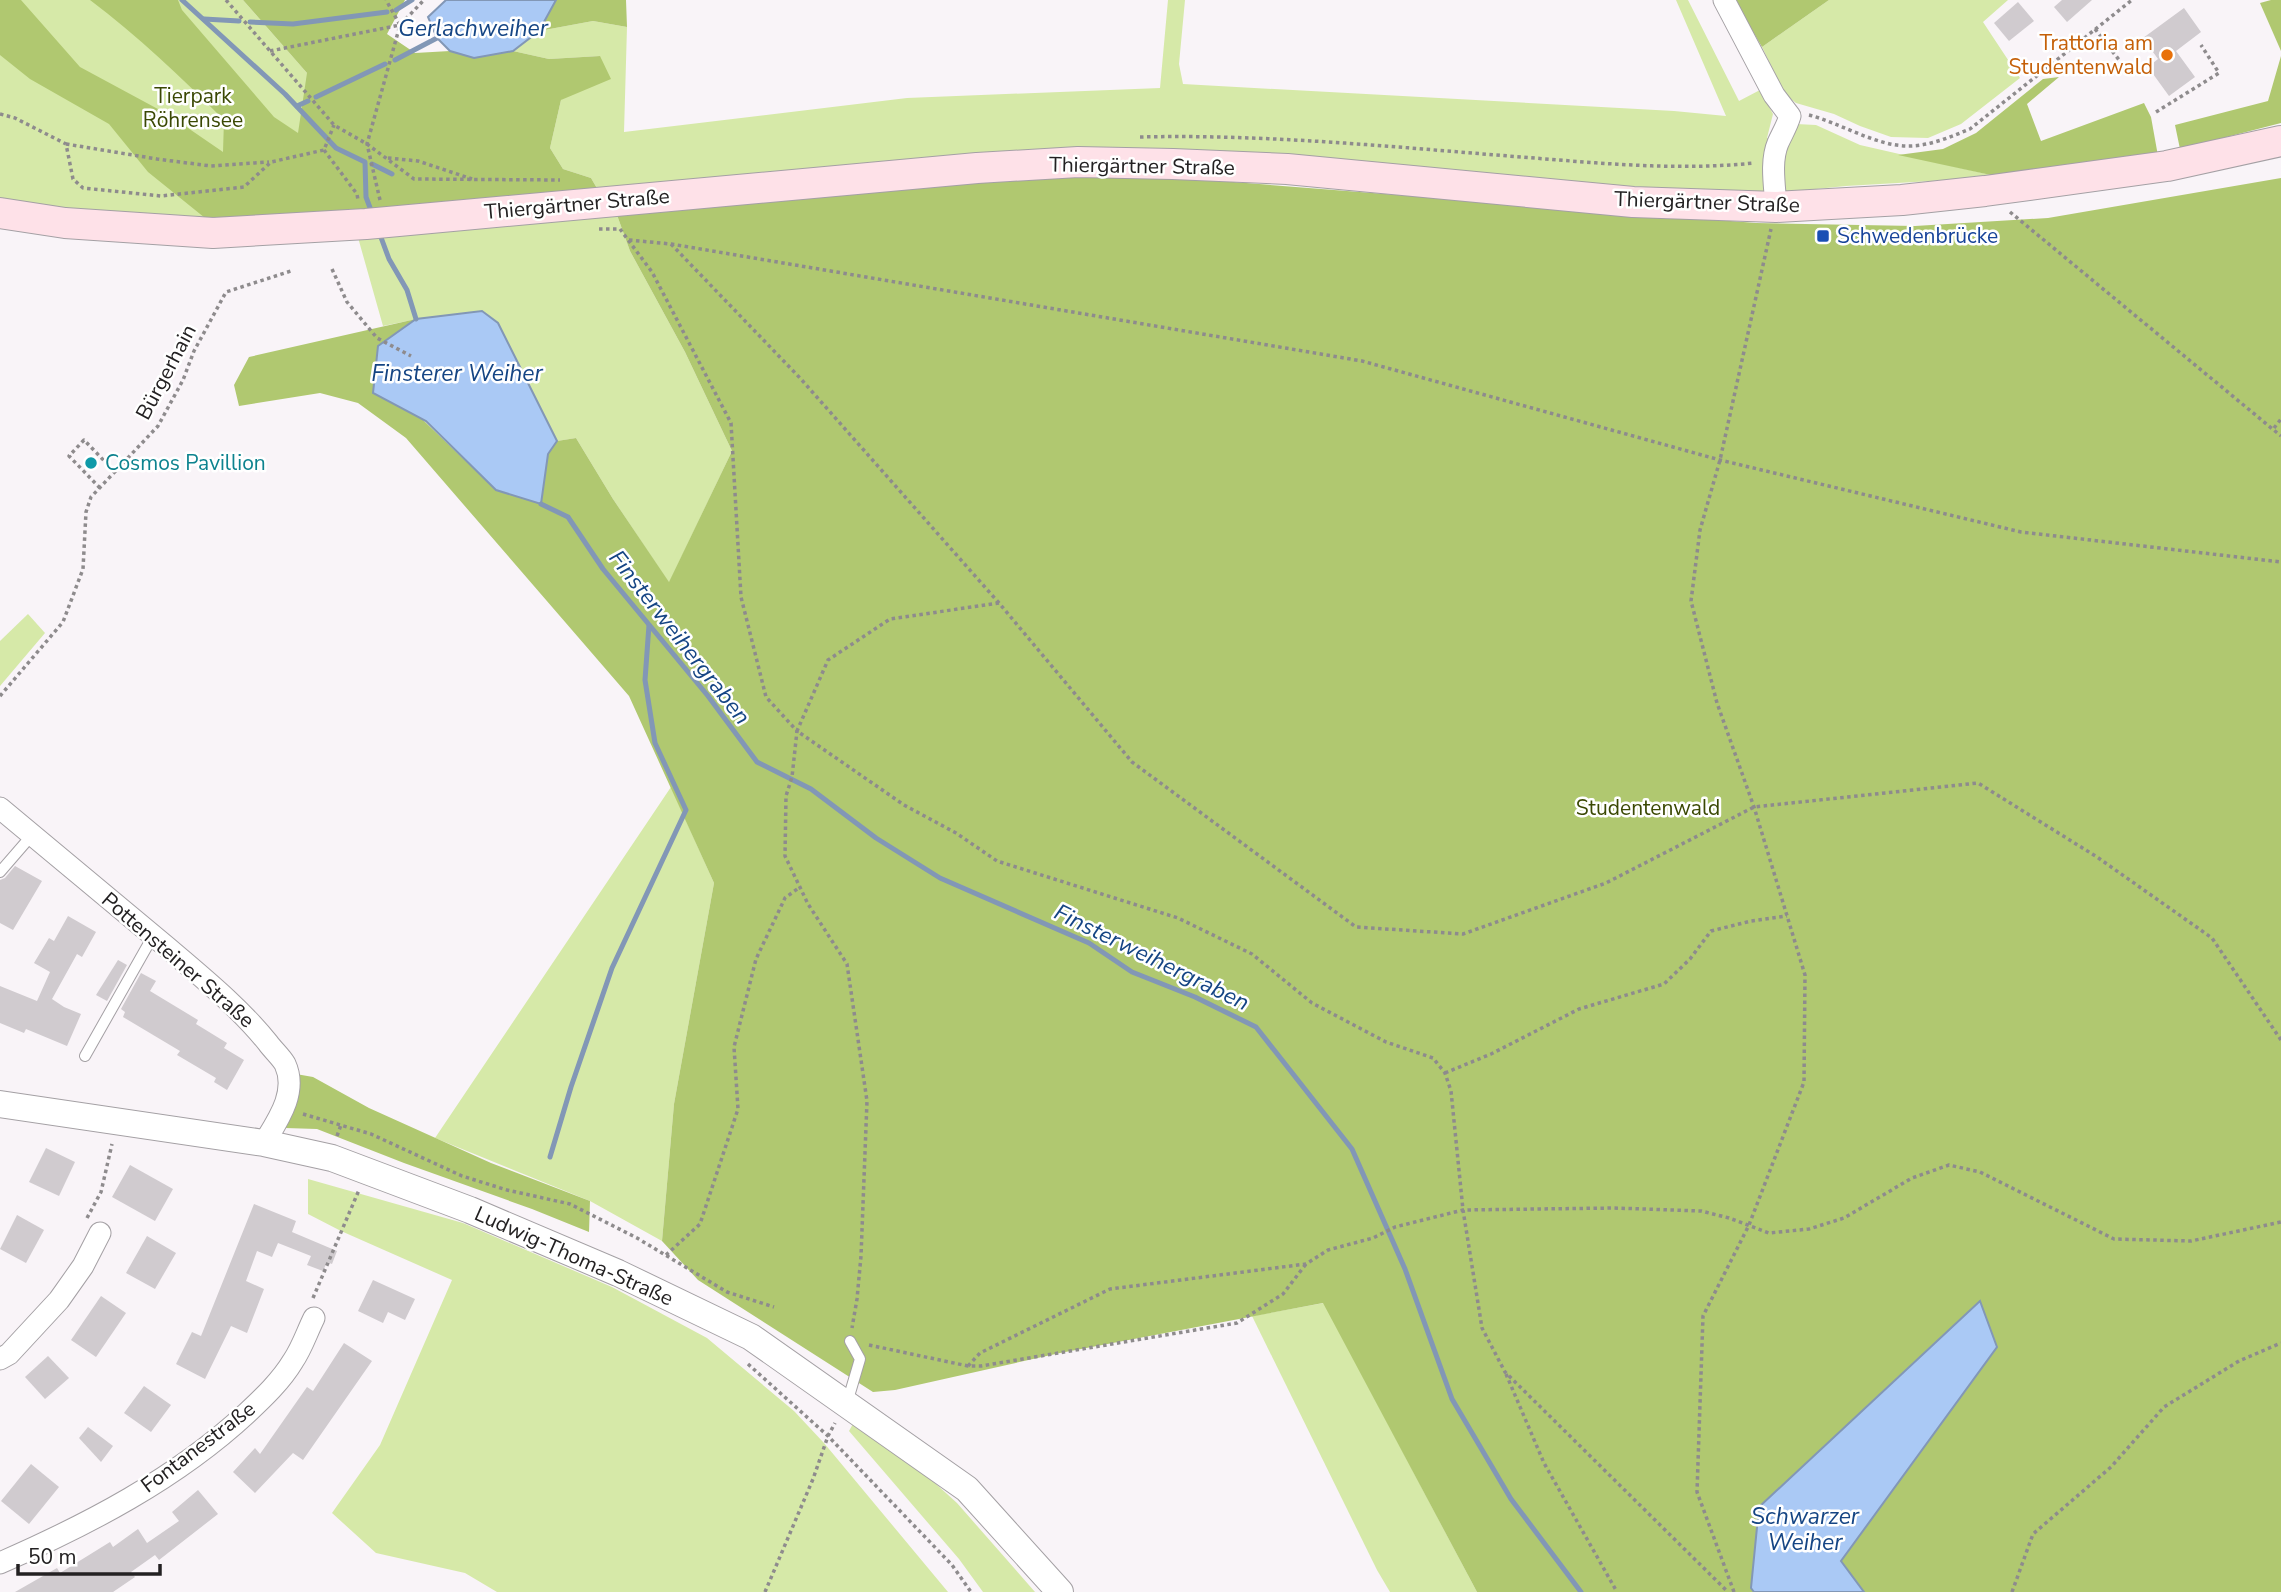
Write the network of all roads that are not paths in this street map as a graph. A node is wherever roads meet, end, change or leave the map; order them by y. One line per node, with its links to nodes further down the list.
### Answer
1 (1724, 0): 3 (street)
2 (2281, 141): 3 (main road, Thiergärtner Straße)
3 (1776, 207): 4 (main road, Thiergärtner Straße)
4 (0, 213)
5 (0, 808): 6 (street, Pottensteiner Straße)
6 (32, 835): 7 (lane); 8 (street, Pottensteiner Straße)
7 (0, 872)
8 (153, 936): 9 (lane); 11 (street, Pottensteiner Straße)
9 (85, 1056)
10 (0, 1104): 11 (street, Ludwig-Thoma-Straße)
11 (264, 1143): 16 (street, Ludwig-Thoma-Straße)
12 (100, 1233): 15 (street)
13 (314, 1318): 17 (street, Fontanestraße)
14 (850, 1341): 16 (lane)
15 (0, 1359)
16 (847, 1403): 18 (street, Ludwig-Thoma-Straße)
17 (0, 1563)
18 (1060, 1592)

